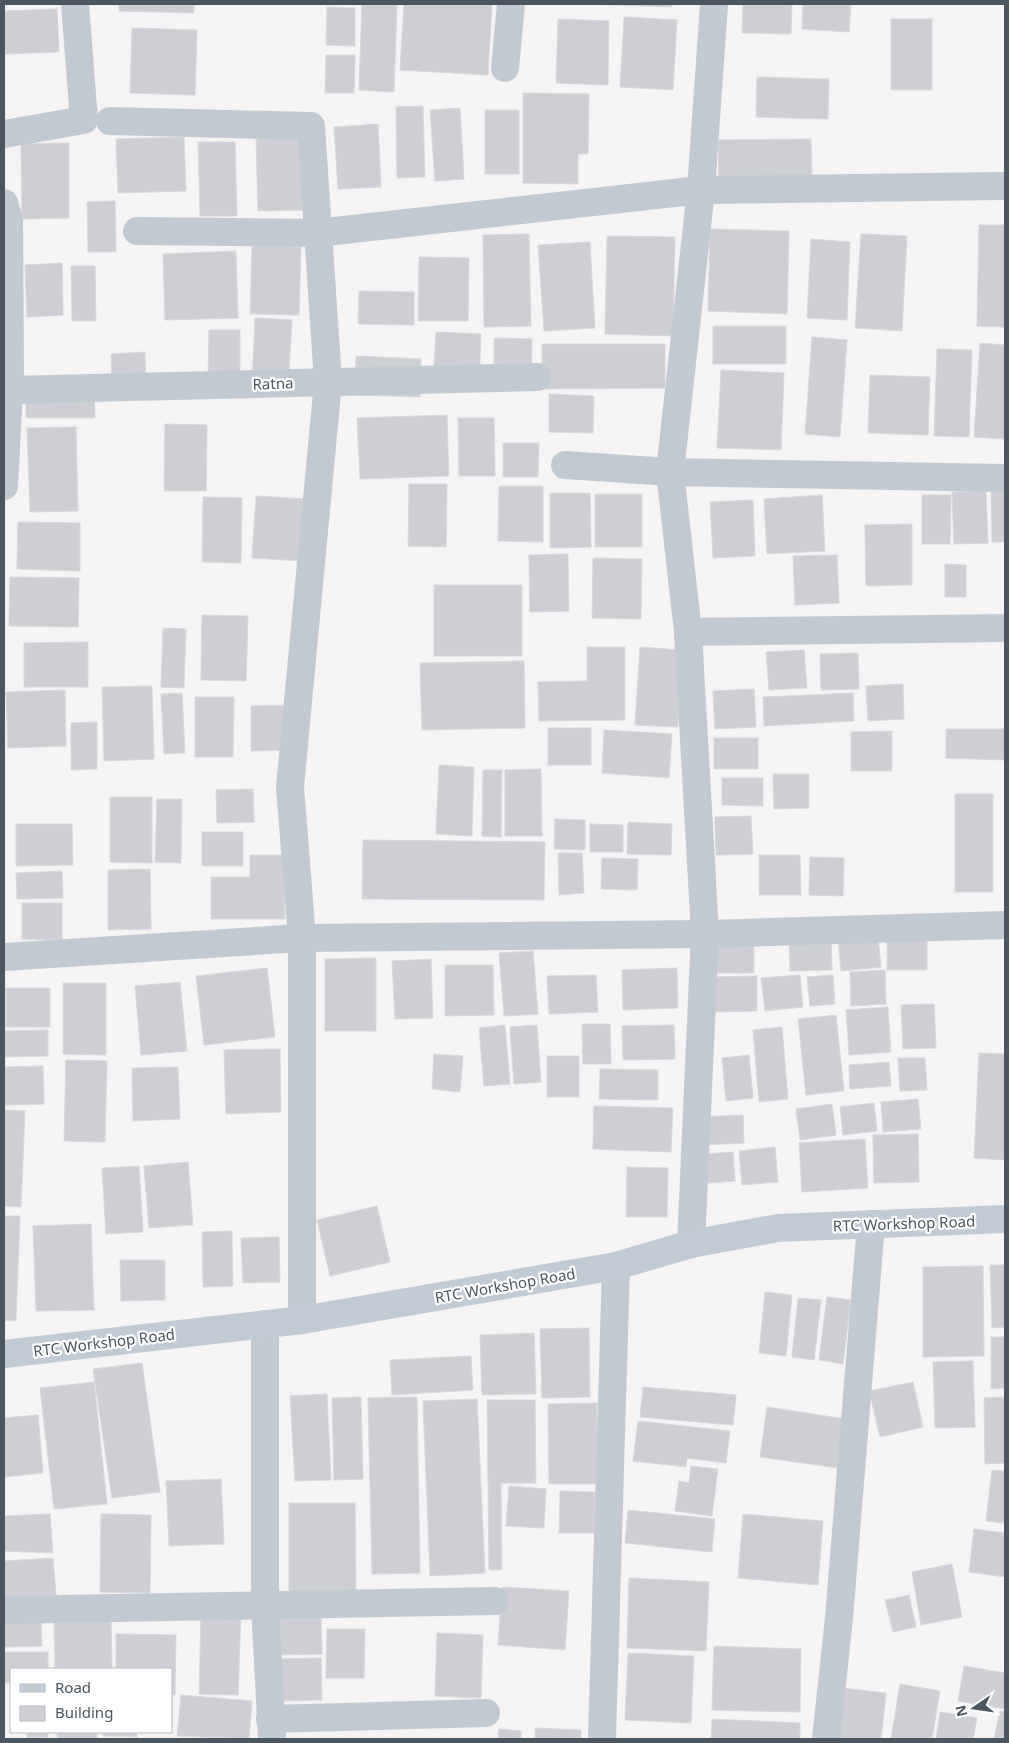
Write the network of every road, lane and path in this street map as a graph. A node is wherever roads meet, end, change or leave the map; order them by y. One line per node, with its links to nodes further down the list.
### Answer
1 (75, 4): 6 (street)
2 (510, 4): 4 (street)
3 (714, 4): 8 (street)
4 (505, 68)
5 (110, 121): 11 (street)
6 (4, 134)
7 (1005, 186): 8 (street)
8 (701, 190): 11 (street); 16 (street)
9 (4, 203): 14 (street)
10 (137, 231): 11 (street)
11 (317, 232): 13 (street)
12 (537, 377): 13 (street, Ratna)
13 (328, 382): 14 (street, Ratna); 23 (street)
14 (9, 390): 18 (street)
15 (565, 465): 16 (street)
16 (670, 472): 17 (street); 20 (street)
17 (1005, 478)
18 (4, 486)
19 (1005, 628): 20 (street)
20 (688, 632): 22 (street)
21 (1005, 925): 22 (street)
22 (705, 934): 23 (street); 27 (street)
23 (302, 938): 24 (street); 29 (street)
24 (4, 957)
25 (1005, 1219): 26 (street, RTC Workshop Road)
26 (872, 1224): 27 (street, RTC Workshop Road); 38 (street)
27 (691, 1244): 28 (street, RTC Workshop Road)
28 (616, 1266): 29 (street, RTC Workshop Road); 37 (street)
29 (302, 1320): 30 (street, RTC Workshop Road)
30 (265, 1324): 31 (street, RTC Workshop Road); 33 (street)
31 (4, 1354)
32 (495, 1600): 33 (street)
33 (265, 1605): 34 (street); 36 (street)
34 (4, 1610)
35 (486, 1712): 36 (street)
36 (271, 1729)
37 (602, 1739)
38 (826, 1739)

